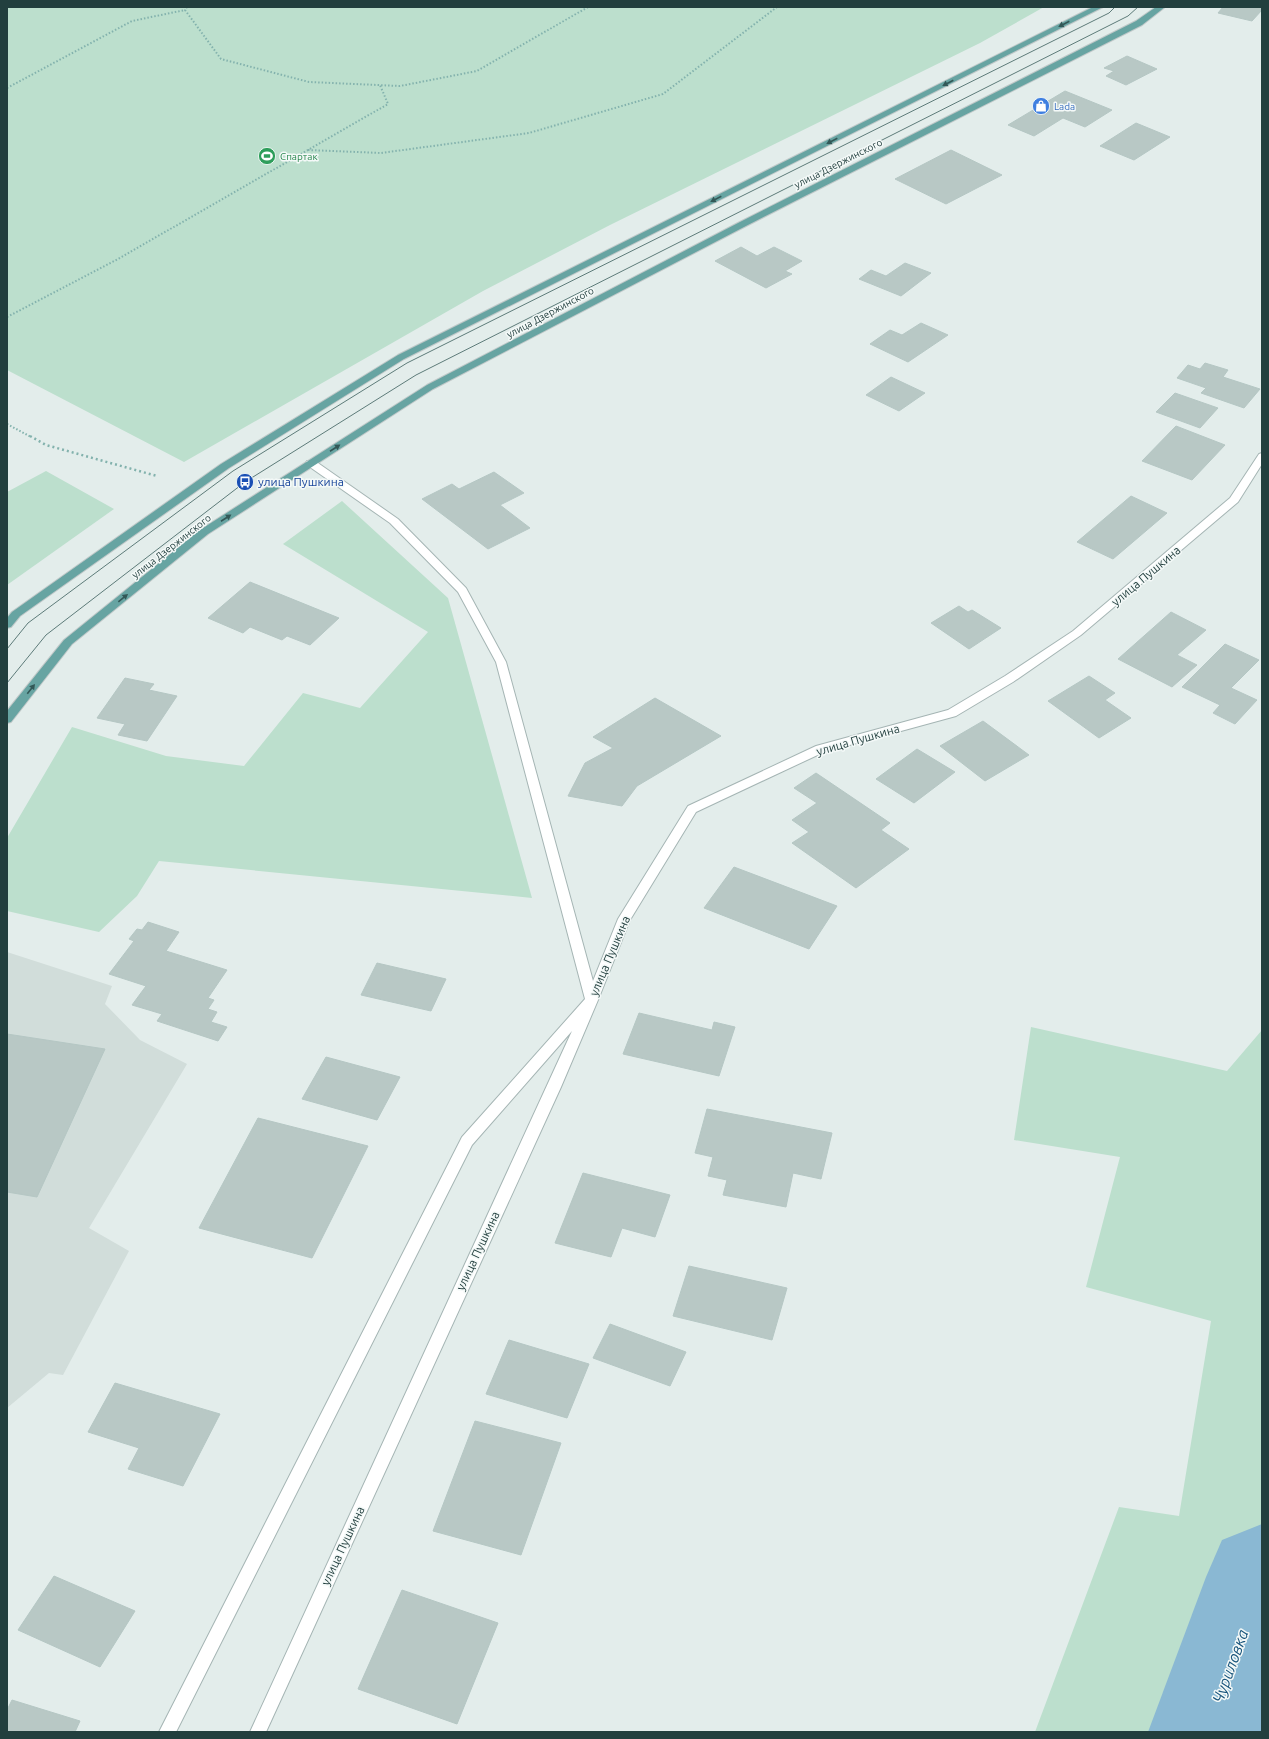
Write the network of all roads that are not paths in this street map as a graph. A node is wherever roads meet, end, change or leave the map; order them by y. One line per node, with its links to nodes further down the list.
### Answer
1 (1099, 7): 5 (main road, улица Дзержинского, one-way to 5)
2 (1160, 7): 4 (main road, улица Дзержинского, one-way to 2)
3 (1262, 456): 7 (street, улица Пушкина)
4 (311, 463): 6 (main road, улица Дзержинского, one-way to 4); 7 (street)
5 (7, 624)
6 (7, 719)
7 (592, 1000): 8 (street); 9 (street, улица Пушкина)
8 (167, 1732)
9 (258, 1732)

